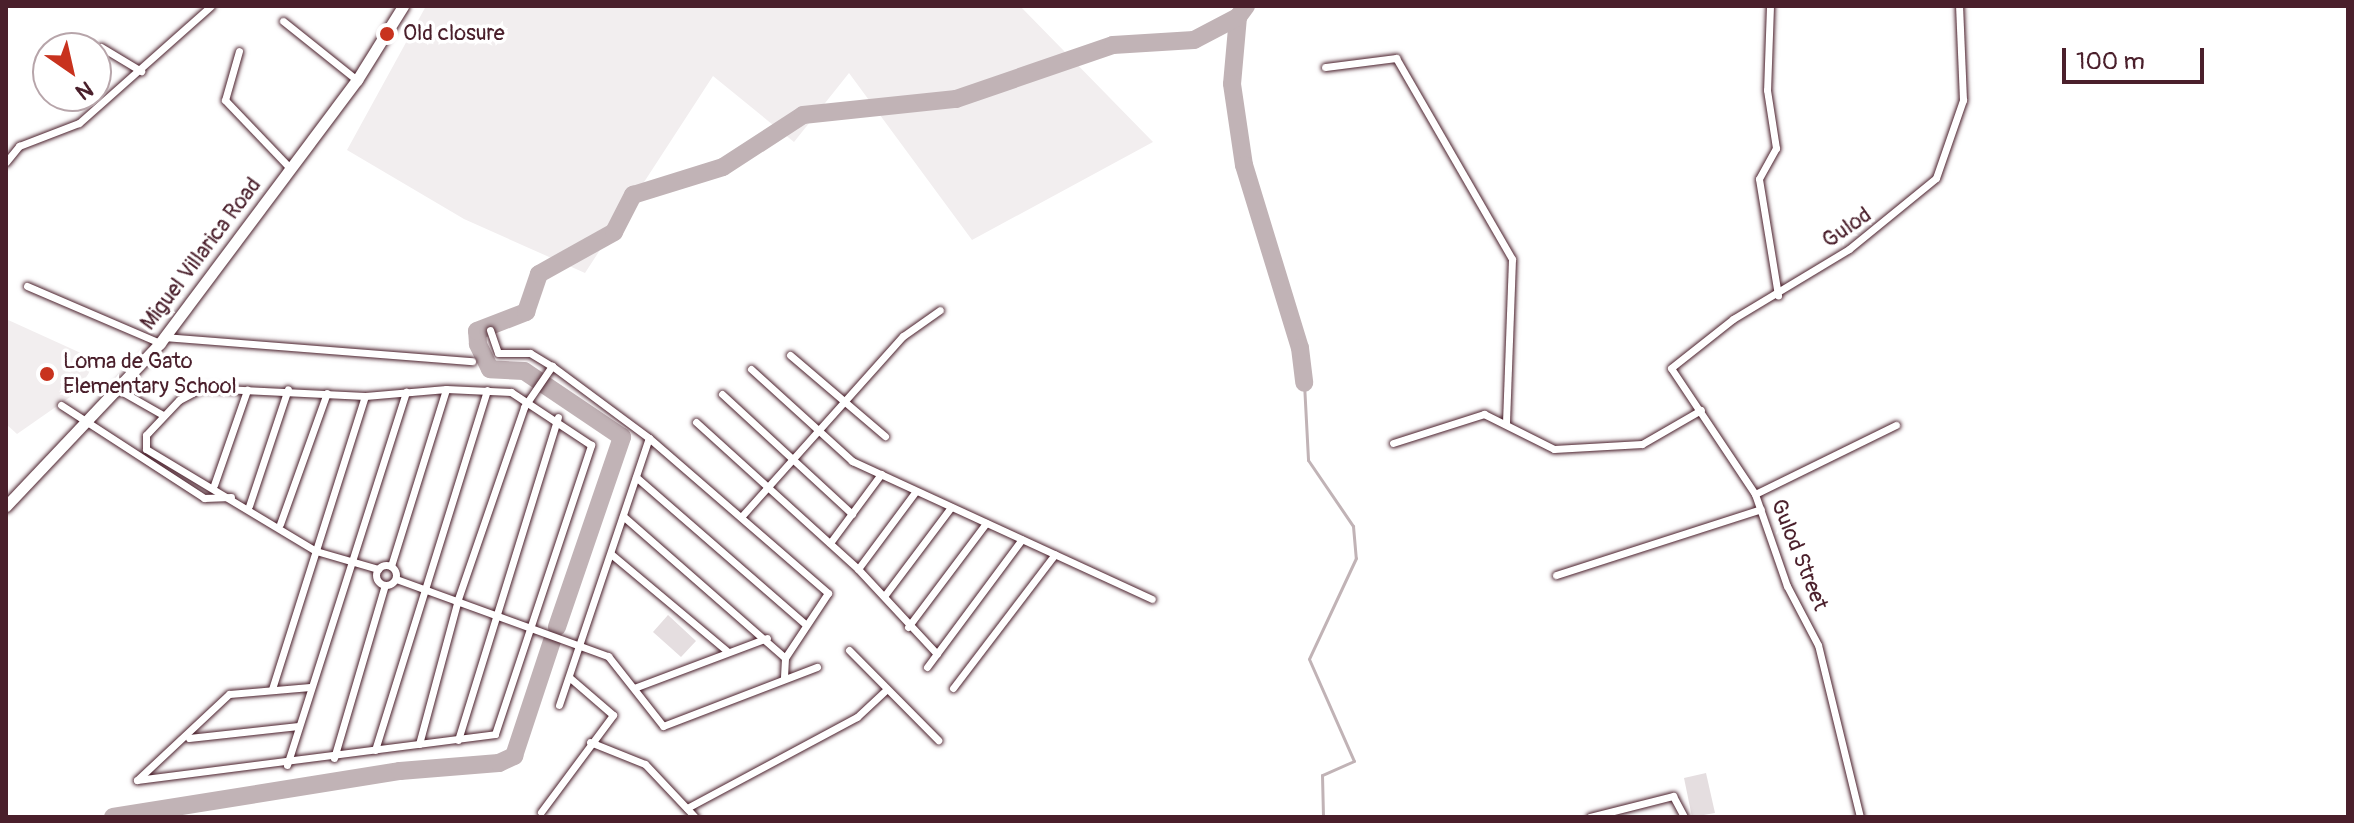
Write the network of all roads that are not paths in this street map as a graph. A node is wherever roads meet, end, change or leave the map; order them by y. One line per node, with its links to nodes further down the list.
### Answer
1 (211, 6): 9 (street)
2 (403, 6): 10 (main road, Miguel Villarica Road)
3 (1770, 6): 14 (street)
4 (1959, 6): 14 (street, Gulod)
5 (283, 21): 10 (street)
6 (239, 51): 12 (street)
7 (112, 54): 9 (street)
8 (1325, 67): 38 (street)
9 (141, 71): 11 (street)
10 (357, 80): 12 (main road, Miguel Villarica Road)
11 (6, 162)
12 (291, 169): 17 (main road, Miguel Villarica Road)
13 (27, 286): 17 (street)
14 (1778, 295): 34 (street, Gulod)
15 (940, 310): 32 (street)
16 (490, 330): 20 (street)
17 (162, 340): 19 (street); 24 (main road, Miguel Villarica Road)
18 (790, 355): 32 (street)
19 (472, 361)
20 (552, 366): 31 (street); 43 (street)
21 (751, 369): 41 (street)
22 (288, 389): 25 (street); 28 (street); 54 (street)
23 (446, 389): 26 (street); 27 (street); 68 (street)
24 (119, 390): 35 (street); 39 (main road, Miguel Villarica Road)
25 (247, 390): 35 (street); 48 (street)
26 (487, 390): 31 (street); 74 (street)
27 (406, 392): 30 (street); 67 (street)
28 (327, 393): 30 (street); 61 (street)
29 (722, 394): 45 (street)
30 (365, 396): 64 (street)
31 (528, 400): 36 (street); 76 (street)
32 (843, 402): 41 (street); 42 (street)
33 (61, 405): 39 (street)
34 (1701, 410): 38 (street); 51 (street, Gulod Street)
35 (163, 415): 48 (street)
36 (558, 417): 78 (street); 79 (street)
37 (696, 422): 49 (street)
38 (1506, 424): 44 (street)
39 (87, 425): 52 (street); 53 (main road, Miguel Villarica Road)
40 (1896, 425): 51 (street)
41 (818, 430): 45 (street); 46 (street)
42 (885, 436)
43 (649, 438): 47 (street); 59 (street)
44 (1393, 443)
45 (793, 459): 49 (street); 57 (street)
46 (881, 474): 50 (street); 57 (street)
47 (636, 477): 58 (street); 80 (street)
48 (214, 485): 52 (street)
49 (767, 487): 59 (street); 63 (street)
50 (916, 491): 55 (street); 70 (street)
51 (1755, 494): 56 (street, Gulod Street)
52 (231, 497): 54 (street)
53 (6, 506)
54 (249, 506): 61 (street)
55 (951, 507): 60 (street); 75 (street)
56 (1761, 509): 71 (street); 112 (street, Gulod Street)
57 (852, 514): 63 (street)
58 (623, 516): 65 (street); 82 (street)
59 (741, 517): 80 (street)
60 (986, 523): 62 (street); 81 (street)
61 (280, 524): 64 (street)
62 (1022, 539): 66 (street); 86 (street)
63 (830, 543): 70 (street)
64 (316, 551): 67 (street); 95 (street)
65 (611, 554): 83 (street); 85 (street)
66 (1055, 554): 77 (street); 94 (street)
67 (352, 563): 69 (street); 92 (street)
68 (391, 566): 69 (street); 72 (street)
69 (378, 569): 73 (street)
70 (858, 569): 75 (street)
71 (1556, 575)
72 (396, 579): 73 (street); 74 (street)
73 (385, 585): 105 (street)
74 (423, 587): 76 (street); 104 (street)
75 (885, 595): 81 (street)
76 (458, 599): 78 (street); 103 (street)
77 (1152, 599)
78 (494, 612): 79 (street); 100 (street)
79 (533, 624): 83 (street); 100 (street)
80 (806, 625): 87 (street)
81 (908, 627): 86 (street)
82 (767, 638): 85 (street); 87 (street)
83 (581, 643): 90 (street); 93 (street)
84 (849, 650): 96 (street)
85 (727, 651): 93 (street)
86 (937, 654): 89 (street)
87 (785, 658): 91 (street)
88 (817, 667): 91 (street)
89 (927, 667)
90 (569, 677): 97 (street); 102 (street)
91 (784, 679): 93 (street)
92 (310, 687): 95 (street); 98 (street)
93 (634, 688)
94 (953, 688)
95 (272, 689): 99 (street)
96 (887, 689): 101 (street); 107 (street)
97 (559, 705)
98 (298, 726): 99 (street); 106 (street)
99 (189, 738): 106 (street)
100 (458, 740): 103 (street)
101 (938, 740)
102 (590, 742): 107 (street); 108 (street)
103 (419, 744): 104 (street)
104 (375, 750): 105 (street)
105 (334, 758): 106 (street)
106 (287, 765)
107 (687, 808): 109 (street)
108 (541, 812)
109 (695, 817)
110 (1590, 817): 111 (street)
111 (1684, 817)
112 (1860, 817)

